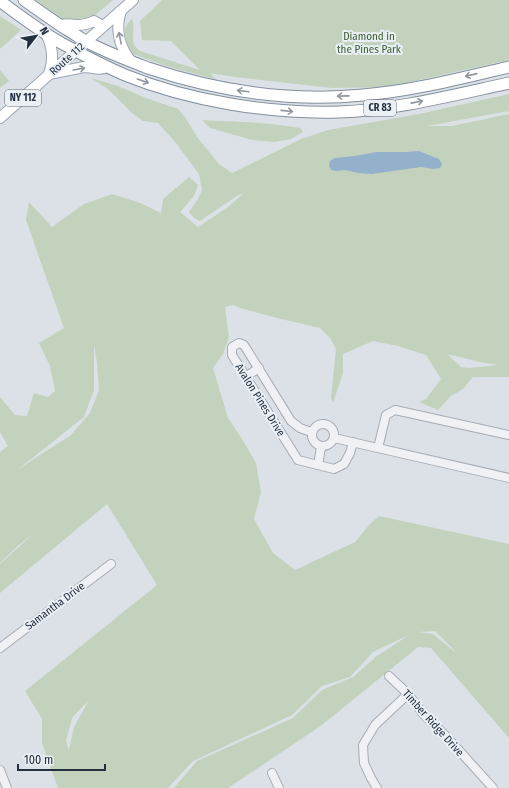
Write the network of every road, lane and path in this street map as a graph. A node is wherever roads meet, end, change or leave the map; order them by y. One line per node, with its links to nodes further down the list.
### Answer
1 (24, 0): 5 (highway, CR 83)
2 (133, 0): 4 (main road, Route 112 / NY 112)
3 (0, 1): 7 (highway, CR 83)
4 (121, 11): 6 (main road, Route 112 / NY 112); 10 (main road, one-way to 4)
5 (61, 25): 6 (main road); 8 (highway, CR 83)
6 (104, 26): 8 (main road, Route 112 / NY 112)
7 (46, 34): 9 (highway, CR 83); 13 (main road)
8 (86, 42): 9 (main road, Route 112 / NY 112); 10 (highway, CR 83)
9 (76, 51): 11 (highway, CR 83); 13 (main road, Route 112 / NY 112)
10 (131, 61): 15 (highway, CR 83, one-way to 10)
11 (107, 67): 13 (main road, one-way to 11); 16 (highway, CR 83, one-way to 16)
12 (509, 67): 15 (highway, CR 83, one-way to 15)
13 (49, 74): 17 (main road, Route 112 / NY 112)
14 (509, 83): 16 (highway, CR 83, one-way to 14)
15 (313, 96): 16 (highway)
16 (313, 112)
17 (0, 118)
18 (259, 368): 19 (street); 19 (street, Avalon Pines Drive); 20 (street, Avalon Pines Drive)
19 (245, 377): 26 (street, Avalon Pines Drive)
20 (311, 432): 22 (street); 24 (street)
21 (509, 435): 25 (street)
22 (334, 438): 23 (street); 24 (street)
23 (353, 442): 25 (street); 26 (street, Avalon Pines Drive)
24 (321, 447): 26 (street)
25 (378, 448): 27 (street)
26 (318, 465)
27 (509, 478)
28 (111, 564): 29 (street, Samantha Drive)
29 (0, 648)
30 (389, 676): 31 (street, Timber Ridge Drive)
31 (408, 694): 36 (street); 37 (street, Timber Ridge Drive)
32 (0, 770): 34 (street)
33 (272, 773): 35 (street)
34 (5, 788)
35 (279, 788)
36 (377, 788)
37 (492, 788)

